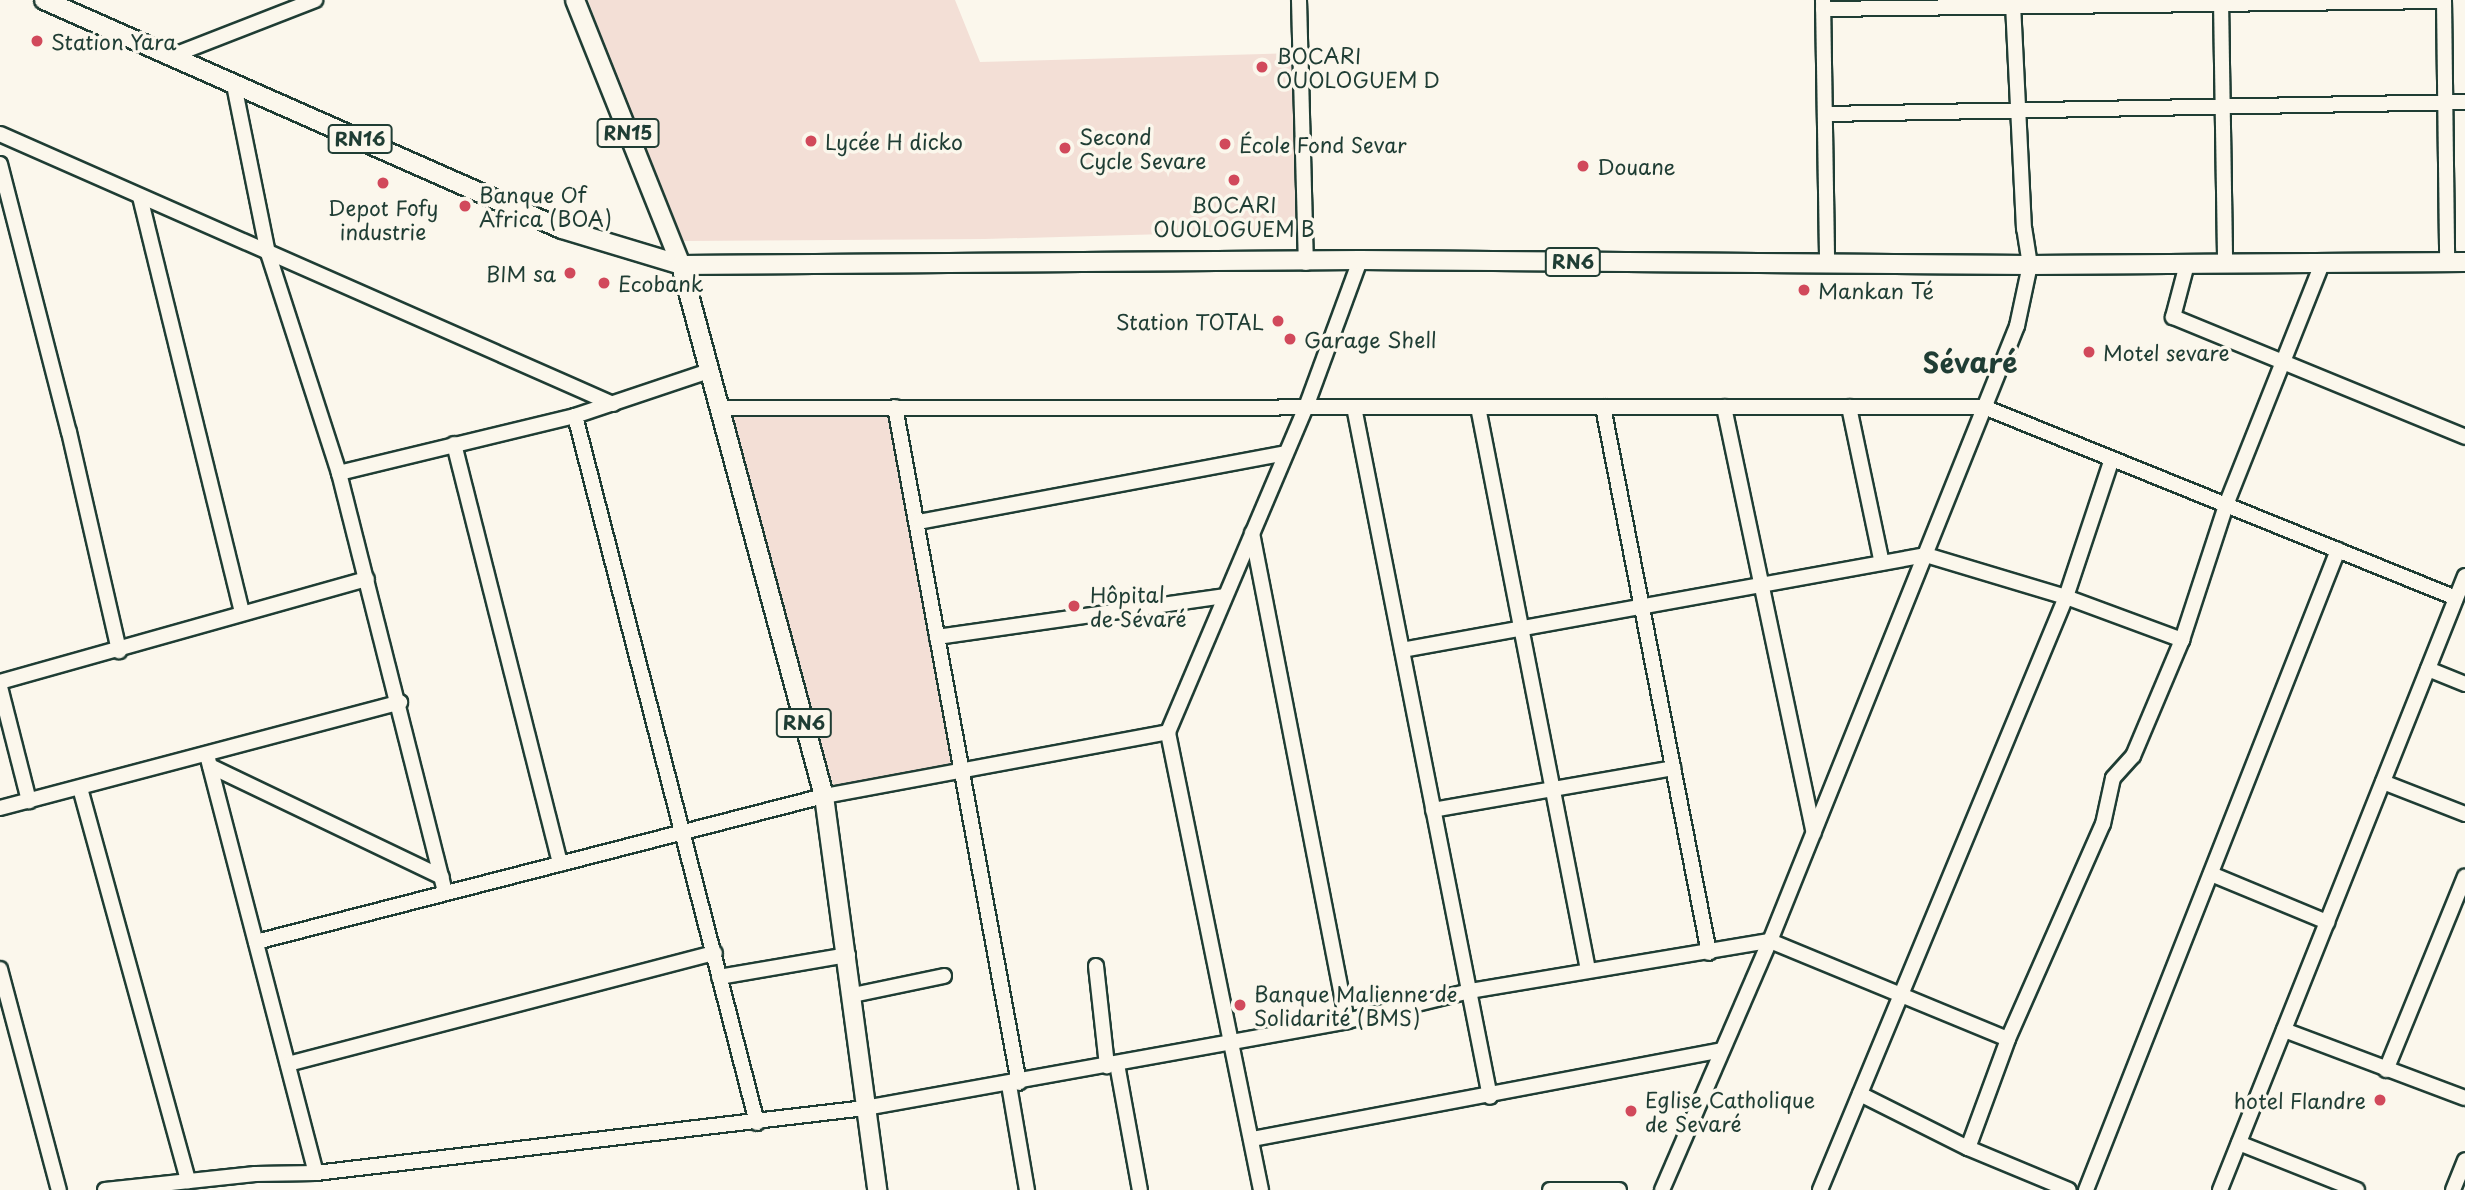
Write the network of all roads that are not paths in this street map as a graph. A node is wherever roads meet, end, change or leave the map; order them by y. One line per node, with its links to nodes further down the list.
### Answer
1 (44, 0): 9 (main road, RN16)
2 (315, 0): 9 (street)
3 (575, 0): 26 (main road, RN15)
4 (1299, 0): 22 (street)
5 (2444, 0): 6 (street); 11 (street)
6 (2221, 3): 8 (street); 13 (street)
7 (1823, 4): 8 (street); 15 (street)
8 (2014, 4): 14 (street)
9 (169, 57): 10 (main road, RN16)
10 (234, 85): 19 (street); 26 (main road, RN16)
11 (2445, 102): 12 (street); 13 (street); 21 (street)
12 (2465, 102)
13 (2222, 107): 14 (street); 24 (street)
14 (2017, 111): 15 (street); 28 (street)
15 (1825, 114): 27 (street)
16 (0, 134): 18 (street)
17 (0, 164): 65 (street)
18 (140, 197): 19 (street); 60 (street)
19 (268, 253): 31 (street); 46 (street)
20 (1360, 260): 22 (main road, RN6); 27 (main road, RN6); 33 (street)
21 (2456, 262): 25 (main road, RN6)
22 (1306, 263): 26 (main road, RN6)
23 (2187, 264): 24 (main road, RN6); 28 (main road, RN6); 29 (street)
24 (2225, 264): 25 (main road, RN6)
25 (2322, 264): 29 (street)
26 (681, 265): 30 (main road, RN6)
27 (1827, 265): 28 (main road, RN6)
28 (2030, 265): 39 (street)
29 (2283, 362): 42 (street); 47 (street)
30 (709, 371): 31 (street); 40 (main road, RN6)
31 (613, 404): 41 (street)
32 (895, 407): 33 (street); 40 (street); 48 (street)
33 (1306, 407): 34 (street); 44 (street)
34 (1354, 407): 35 (street); 64 (street)
35 (1478, 407): 36 (street); 61 (street)
36 (1603, 407): 37 (street); 59 (street)
37 (1724, 407): 38 (street); 55 (street)
38 (1849, 407): 39 (street); 52 (street)
39 (1984, 407): 45 (street); 51 (street)
40 (720, 408): 78 (main road, RN6)
41 (575, 416): 43 (street); 83 (street)
42 (2465, 437)
43 (454, 444): 46 (street); 85 (street)
44 (1283, 454): 48 (street); 49 (street)
45 (2112, 459): 47 (street); 57 (street)
46 (339, 472): 54 (street)
47 (2226, 505): 50 (street); 63 (street)
48 (918, 522): 62 (street)
49 (1252, 533): 56 (street); 103 (street)
50 (2338, 550): 58 (street); 86 (street)
51 (1926, 555): 52 (street); 57 (street); 84 (street)
52 (1882, 563): 55 (street)
53 (2465, 576): 58 (street)
54 (367, 579): 60 (street); 70 (street)
55 (1761, 584): 59 (street); 84 (street)
56 (1224, 596): 62 (street); 71 (street)
57 (2066, 597): 63 (street); 102 (street)
58 (2456, 598): 66 (street)
59 (1642, 607): 61 (street); 73 (street)
60 (242, 611): 65 (street)
61 (1520, 629): 64 (street); 77 (street)
62 (937, 637): 74 (street)
63 (2182, 640): 105 (street)
64 (1402, 650): 81 (street)
65 (119, 651): 67 (street)
66 (2428, 669): 68 (street); 75 (street)
67 (0, 681)
68 (2465, 684)
69 (0, 687): 79 (street)
70 (400, 702): 72 (street); 88 (street)
71 (1168, 732): 74 (street); 106 (street)
72 (209, 760): 76 (street); 88 (street); 91 (street)
73 (1673, 768): 77 (street); 93 (street)
74 (961, 771): 78 (street); 111 (street)
75 (2383, 782): 82 (street); 89 (street)
76 (80, 788): 79 (street); 122 (street)
77 (1550, 790): 81 (street); 97 (street)
78 (824, 796): 83 (street); 94 (main road, RN6)
79 (29, 801): 80 (street)
80 (0, 808)
81 (1433, 810): 100 (street)
82 (2465, 814)
83 (683, 829): 85 (street); 92 (street)
84 (1814, 834): 90 (street)
85 (560, 864): 88 (street)
86 (2211, 874): 89 (street); 135 (street)
87 (2465, 876): 110 (street)
88 (444, 884): 91 (street)
89 (2327, 922): 104 (street)
90 (1770, 941): 93 (street); 102 (street); 107 (street)
91 (256, 942): 108 (street)
92 (715, 953): 99 (street); 108 (street)
93 (1709, 953): 97 (street)
94 (848, 955): 99 (street); 101 (main road, RN6)
95 (1096, 966): 109 (street)
96 (0, 969): 124 (street)
97 (1588, 970): 100 (street)
98 (944, 976): 101 (street)
99 (719, 977): 116 (street)
100 (1470, 991): 103 (street); 113 (street)
101 (853, 995): 115 (main road, RN6)
102 (1901, 996): 105 (street); 112 (street)
103 (1347, 1021): 106 (street)
104 (2284, 1030): 110 (street); 118 (street)
105 (2008, 1040): 119 (street)
106 (1234, 1041): 109 (street); 117 (street)
107 (1722, 1050): 113 (street); 132 (street)
108 (288, 1064): 121 (street)
109 (1112, 1065): 111 (street); 128 (street)
110 (2386, 1070): 114 (street)
111 (1014, 1084): 115 (street); 127 (street)
112 (1860, 1094): 119 (street); 133 (street)
113 (1490, 1097): 117 (street)
114 (2465, 1098)
115 (865, 1108): 116 (street); 126 (main road, RN6)
116 (757, 1123): 121 (street)
117 (1252, 1139): 129 (street)
118 (2239, 1143): 123 (street); 136 (street)
119 (1968, 1148): 134 (street)
120 (2465, 1160): 138 (street)
121 (316, 1174): 122 (street)
122 (188, 1181): 125 (street)
123 (2338, 1187): 137 (street)
124 (59, 1190)
125 (106, 1190)
126 (877, 1190)
127 (1027, 1190)
128 (1140, 1190)
129 (1261, 1190)
130 (1550, 1190): 131 (street)
131 (1619, 1190)
132 (1662, 1190)
133 (1820, 1190)
134 (2069, 1190)
135 (2086, 1190)
136 (2220, 1190)
137 (2357, 1190)
138 (2453, 1190)

